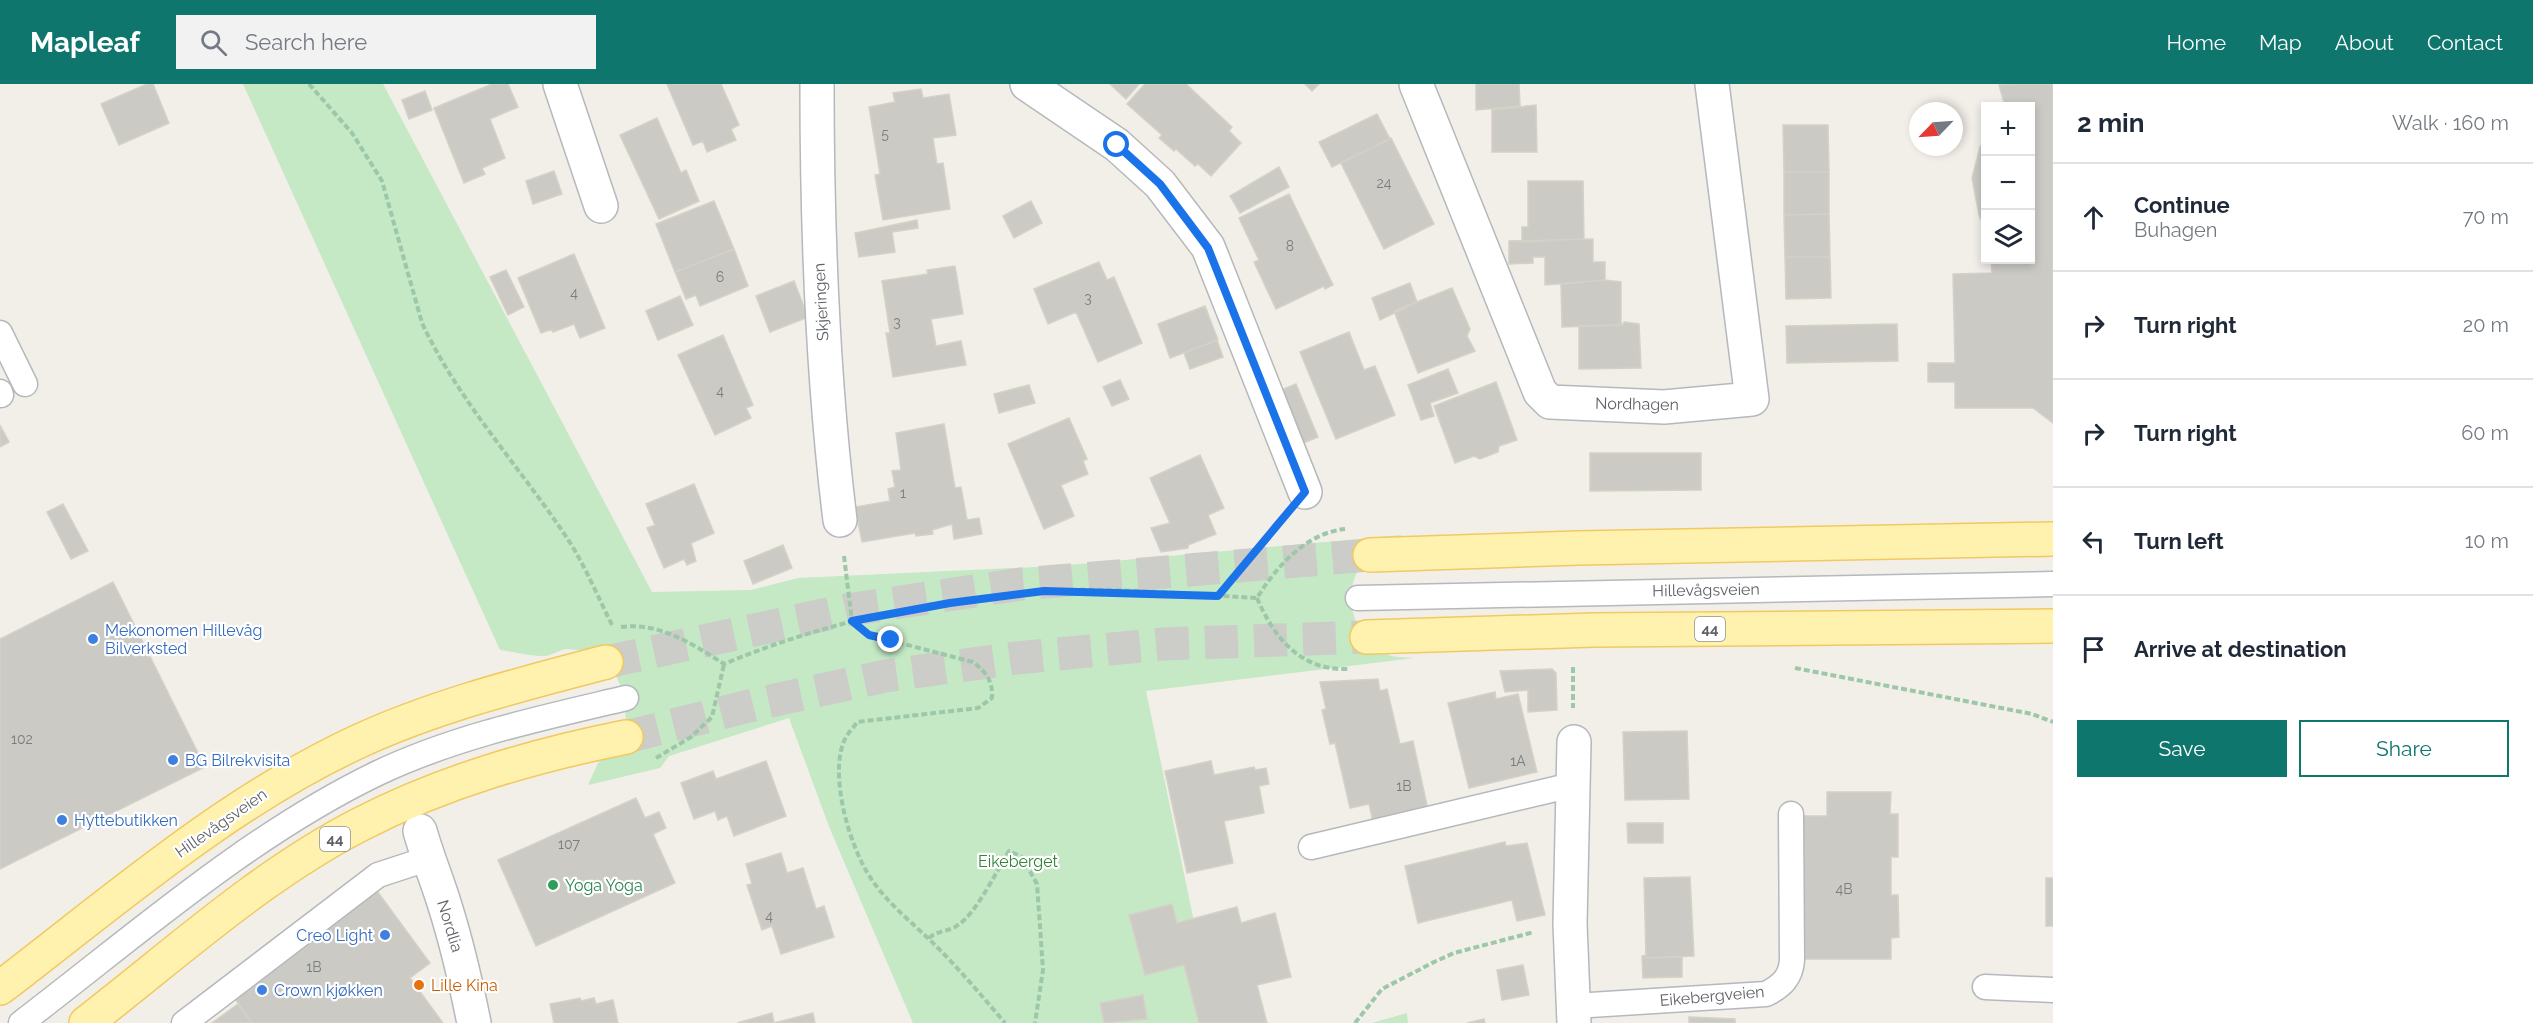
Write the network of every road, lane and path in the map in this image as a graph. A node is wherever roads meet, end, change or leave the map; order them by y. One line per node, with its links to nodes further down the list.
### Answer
1 (309, 84): 20 (path)
2 (560, 84): 7 (street)
3 (817, 84): 11 (street, Skjeringen)
4 (1027, 84): 10 (street)
5 (1416, 84): 6 (street, Nordhagen)
6 (1712, 84)
7 (601, 206)
8 (0, 333): 9 (lane)
9 (25, 384)
10 (1305, 492): 16 (path)
11 (840, 520): 18 (path)
12 (1349, 528): 16 (path)
13 (2053, 539): 14 (main road)
14 (1370, 555)
15 (2053, 584): 17 (lane, Hillevågsveien)
16 (1218, 596): 18 (path)
17 (1358, 598)
18 (852, 621): 20 (path); 35 (path)
19 (2053, 626): 22 (main road, 44)
20 (614, 628): 21 (path)
21 (605, 629)
22 (1367, 637)
23 (1573, 660): 29 (path)
24 (606, 662): 37 (main road, Hillevågsveien)
25 (1904, 689): 27 (path)
26 (626, 698): 40 (lane)
27 (2053, 722)
28 (626, 737): 41 (main road, 44)
29 (1574, 742): 30 (street, Eikebergveien)
30 (1572, 785): 33 (lane); 39 (street, Eikebergveien)
31 (1791, 814): 39 (lane, Eikebergveien)
32 (423, 845): 42 (lane); 43 (street, Nordlia)
33 (1311, 847)
34 (1541, 931): 46 (path)
35 (929, 938): 44 (path); 45 (path)
36 (1985, 987): 38 (lane)
37 (0, 988)
38 (2053, 990)
39 (1574, 1014)
40 (21, 1023)
41 (86, 1023)
42 (184, 1023)
43 (474, 1023)
44 (1005, 1023)
45 (1035, 1023)
46 (1355, 1023)

